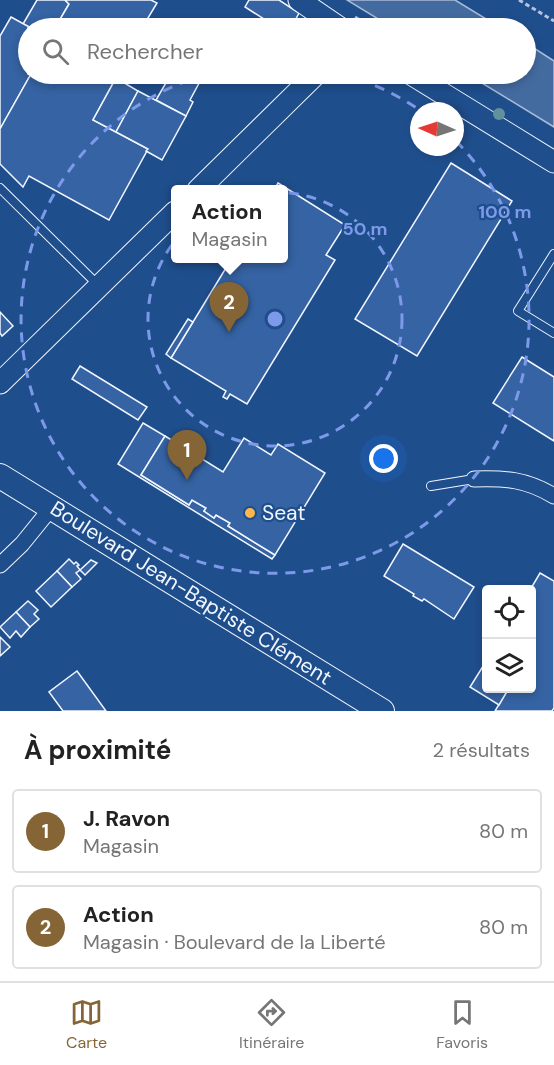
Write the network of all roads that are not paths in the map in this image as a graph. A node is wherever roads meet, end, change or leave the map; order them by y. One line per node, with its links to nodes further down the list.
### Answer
1 (298, 0): 2 (street)
2 (325, 18)
3 (306, 84): 6 (street)
4 (427, 84): 5 (street)
5 (554, 162)
6 (202, 185)
7 (0, 188): 10 (lane)
8 (171, 216): 10 (street)
9 (554, 254): 11 (lane)
10 (99, 286): 12 (street)
11 (554, 333)
12 (0, 383)
13 (0, 476): 17 (main road, Boulevard Jean-Baptiste Clément)
14 (474, 479): 15 (lane); 16 (street)
15 (432, 486)
16 (554, 496)
17 (52, 507): 18 (street); 19 (main road, Boulevard Jean-Baptiste Clément)
18 (0, 566)
19 (382, 711)

